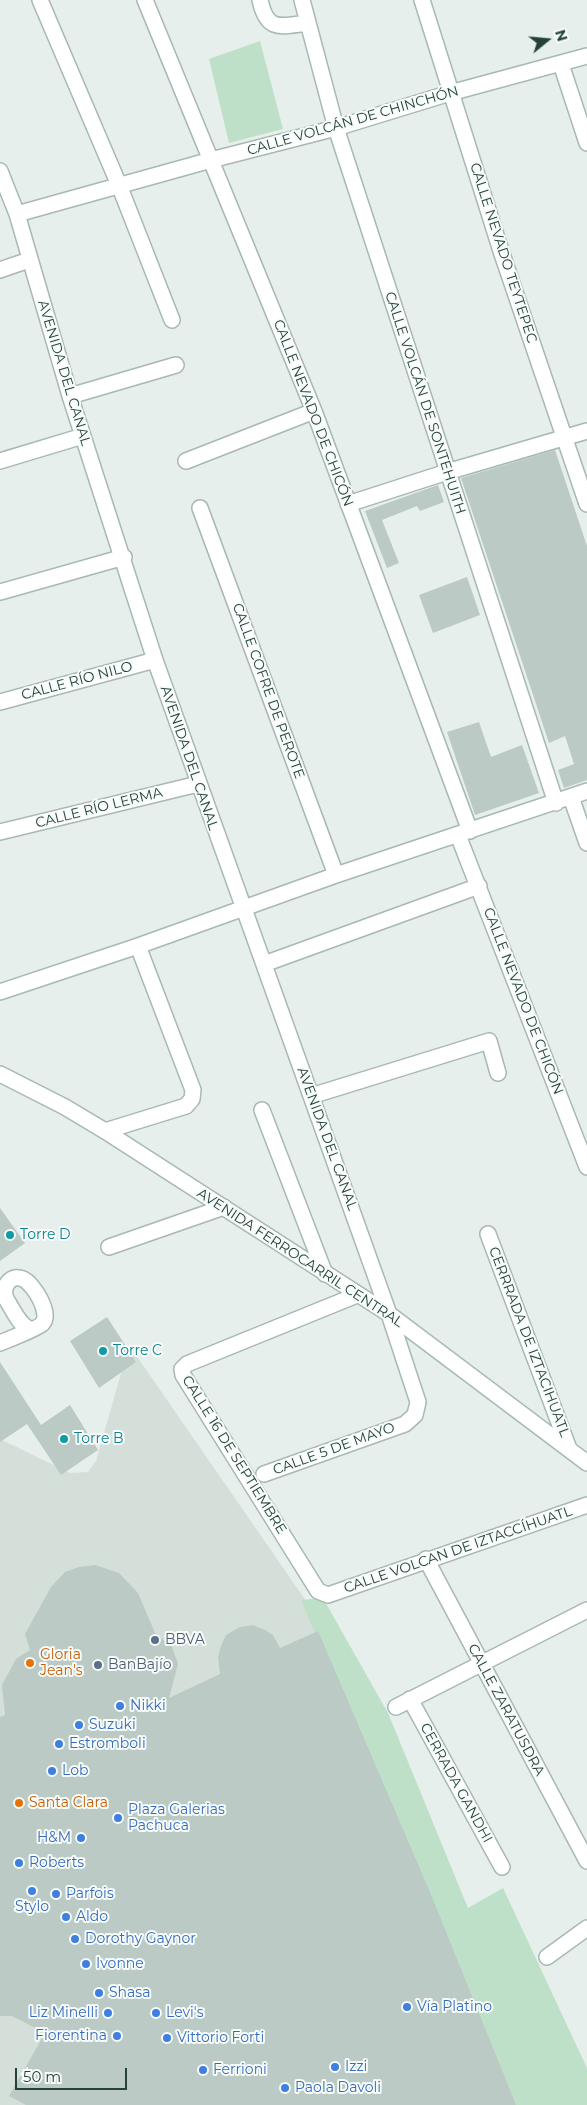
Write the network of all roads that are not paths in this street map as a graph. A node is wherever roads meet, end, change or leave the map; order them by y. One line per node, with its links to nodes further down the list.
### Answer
1 (40, 0): 14 (street)
2 (145, 0): 12 (street, CALLE NEVADO DE CHICÓN)
3 (260, 0): 6 (street)
4 (302, 0): 6 (street, CALLE VOLCÁN DE SONTEHUITH)
5 (422, 0): 9 (street, CALLE NEVADO TEYTEPEC)
6 (308, 23): 10 (street, CALLE VOLCÁN DE SONTEHUITH)
7 (587, 56): 8 (street, CALLE VOLCÁN DE CHINCHÓN)
8 (561, 64): 9 (street, CALLE VOLCÁN DE CHINCHÓN); 11 (street)
9 (450, 93): 10 (street, CALLE VOLCÁN DE CHINCHÓN); 25 (street, CALLE NEVADO TEYTEPEC)
10 (336, 128): 12 (street, CALLE VOLCÁN DE CHINCHÓN); 28 (street, CALLE VOLCÁN DE SONTEHUITH)
11 (587, 143)
12 (211, 160): 14 (street, CALLE VOLCÁN DE CHINCHÓN); 22 (street, CALLE NEVADO DE CHICÓN)
13 (0, 171): 15 (street, AVENIDA DEL CANAL)
14 (119, 185): 16 (street, CALLE VOLCÁN DE CHINCHÓN); 19 (street)
15 (4, 192): 16 (street, AVENIDA DEL CANAL)
16 (17, 214): 17 (street, AVENIDA DEL CANAL)
17 (29, 260): 18 (street); 21 (street, AVENIDA DEL CANAL)
18 (0, 270)
19 (172, 320)
20 (176, 365): 21 (street)
21 (70, 396): 24 (street, AVENIDA DEL CANAL)
22 (314, 411): 27 (street); 29 (street, CALLE NEVADO DE CHICÓN)
23 (587, 431): 25 (street)
24 (83, 436): 26 (street); 32 (street, AVENIDA DEL CANAL)
25 (566, 438): 28 (street); 30 (street, CALLE NEVADO TEYTEPEC)
26 (0, 460)
27 (186, 461)
28 (447, 472): 29 (street); 39 (street, CALLE VOLCÁN DE SONTEHUITH)
29 (348, 504): 41 (street, CALLE NEVADO DE CHICÓN)
30 (587, 504)
31 (200, 508): 43 (street, CALLE COFRE DE PEROTE)
32 (124, 557): 33 (street); 34 (street, AVENIDA DEL CANAL)
33 (0, 592)
34 (155, 660): 35 (street, CALLE RÍO NILO); 36 (street, AVENIDA DEL CANAL)
35 (0, 702)
36 (198, 784): 40 (street, CALLE RÍO LERMA); 45 (street, AVENIDA DEL CANAL)
37 (587, 792): 38 (street)
38 (571, 797): 39 (street); 42 (street)
39 (556, 803): 41 (street)
40 (0, 832)
41 (464, 833): 43 (street); 44 (street, CALLE NEVADO DE CHICÓN)
42 (587, 843)
43 (336, 875): 45 (street)
44 (479, 886): 47 (street); 54 (street, CALLE NEVADO DE CHICÓN)
45 (244, 909): 46 (street); 47 (street, AVENIDA DEL CANAL)
46 (138, 946): 48 (street); 53 (street)
47 (264, 964): 51 (street, AVENIDA DEL CANAL)
48 (0, 992)
49 (498, 1073): 51 (street)
50 (0, 1074): 53 (street, AVENIDA FERROCARRIL CENTRAL)
51 (311, 1096): 60 (street, AVENIDA DEL CANAL)
52 (262, 1110): 58 (street)
53 (105, 1131): 55 (street, AVENIDA FERROCARRIL CENTRAL)
54 (587, 1167)
55 (224, 1207): 57 (street); 58 (street, AVENIDA FERROCARRIL CENTRAL)
56 (488, 1234): 63 (street, CERRRADA DE IZTACIHUATL)
57 (109, 1247)
58 (325, 1274): 59 (street, AVENIDA FERROCARRIL CENTRAL)
59 (357, 1295): 60 (street, AVENIDA FERROCARRIL CENTRAL); 68 (street, CALLE 16 DE SEPTIEMBRE)
60 (389, 1314): 63 (street, AVENIDA FERROCARRIL CENTRAL); 65 (street, CALLE 5 DE MAYO)
61 (0, 1335): 62 (street)
62 (0, 1343)
63 (569, 1449): 64 (street, AVENIDA FERROCARRIL CENTRAL)
64 (587, 1463)
65 (264, 1474)
66 (587, 1505): 67 (street, CALLE VOLCAN DE IZTACCÍHUATL)
67 (426, 1559): 68 (street, CALLE VOLCAN DE IZTACCÍHUATL); 70 (street, CALLE ZARATUSDRA)
68 (328, 1595)
69 (587, 1610): 70 (street)
70 (481, 1663): 71 (street); 73 (street, CALLE ZARATUSDRA)
71 (410, 1699): 72 (street); 74 (street, CERRADA GANDHI)
72 (396, 1707)
73 (587, 1860)
74 (502, 1867)
75 (587, 1928): 76 (street)
76 (547, 1957)

